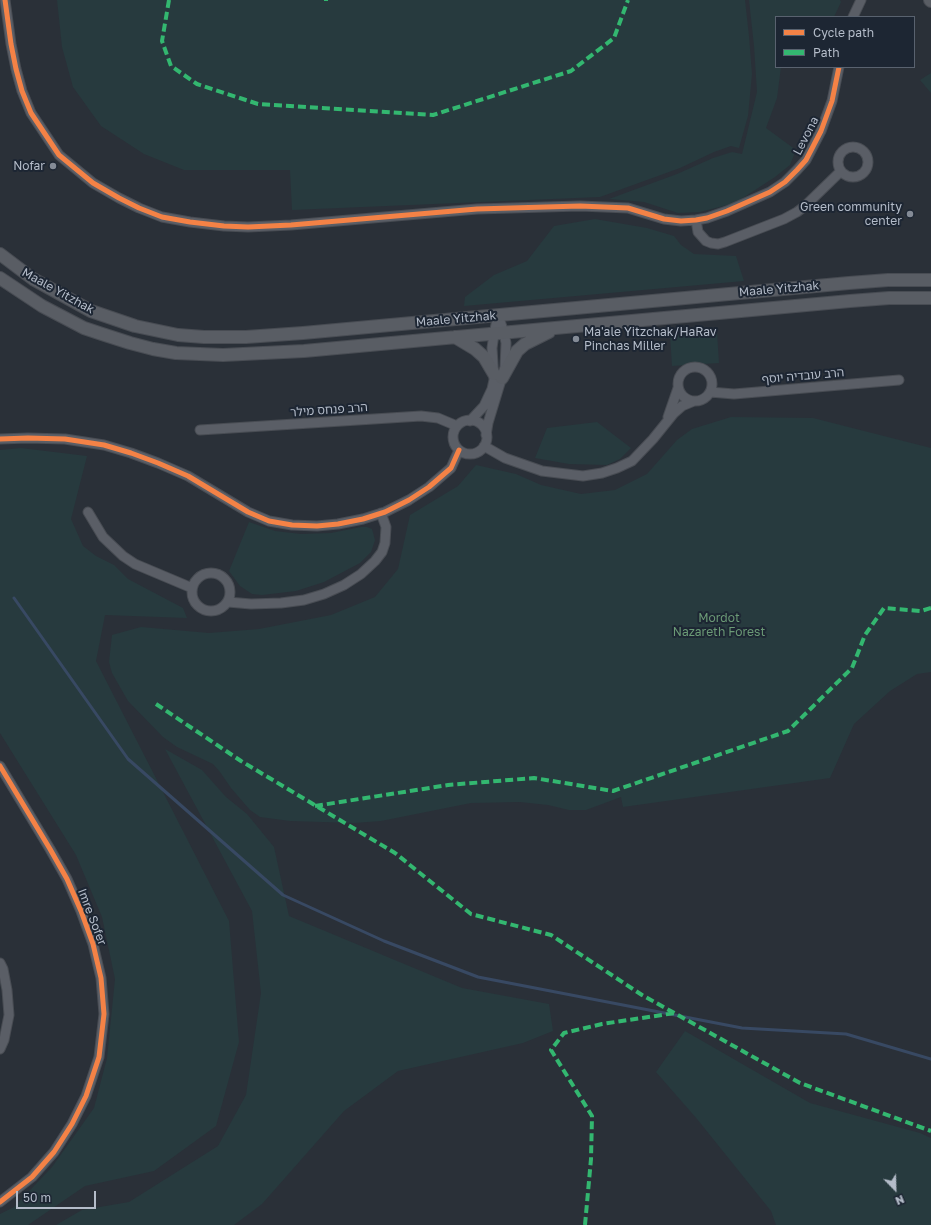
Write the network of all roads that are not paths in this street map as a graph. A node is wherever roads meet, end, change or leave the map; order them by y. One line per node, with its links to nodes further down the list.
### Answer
1 (5, 0): 6 (street, Levona)
2 (861, 0): 3 (street)
3 (853, 16)
4 (839, 68): 6 (street, Levona)
5 (841, 171): 6 (street)
6 (696, 220)
7 (0, 254): 11 (street, Maale Yitzhak)
8 (0, 278): 14 (street, Maale Yitzhak)
9 (931, 280): 11 (street, Maale Yitzhak)
10 (931, 298): 12 (street, Maale Yitzhak)
11 (498, 315): 13 (street)
12 (556, 328): 13 (street, Maale Yitzhak); 15 (street)
13 (499, 334): 14 (street, Maale Yitzhak); 15 (street); 15 (street)
14 (455, 338): 15 (street)
15 (498, 376): 21 (street); 24 (street)
16 (899, 380): 18 (street, הרב עובדיה יוסף)
17 (678, 388): 18 (street); 19 (street); 20 (street)
18 (710, 392): 19 (street)
19 (694, 401): 20 (street)
20 (667, 420): 26 (street)
21 (470, 421): 22 (street); 24 (street)
22 (457, 426): 23 (street, הרב פנחס מילר); 27 (street)
23 (200, 430)
24 (486, 435): 26 (street)
25 (0, 439): 29 (street)
26 (484, 446): 27 (street)
27 (459, 450): 29 (street)
28 (88, 512): 30 (street)
29 (381, 513): 31 (street)
30 (192, 588): 31 (street); 31 (street)
31 (228, 602)
32 (0, 766): 35 (street, Imre Sofer)
33 (0, 963): 34 (street)
34 (0, 1049)
35 (0, 1202)

